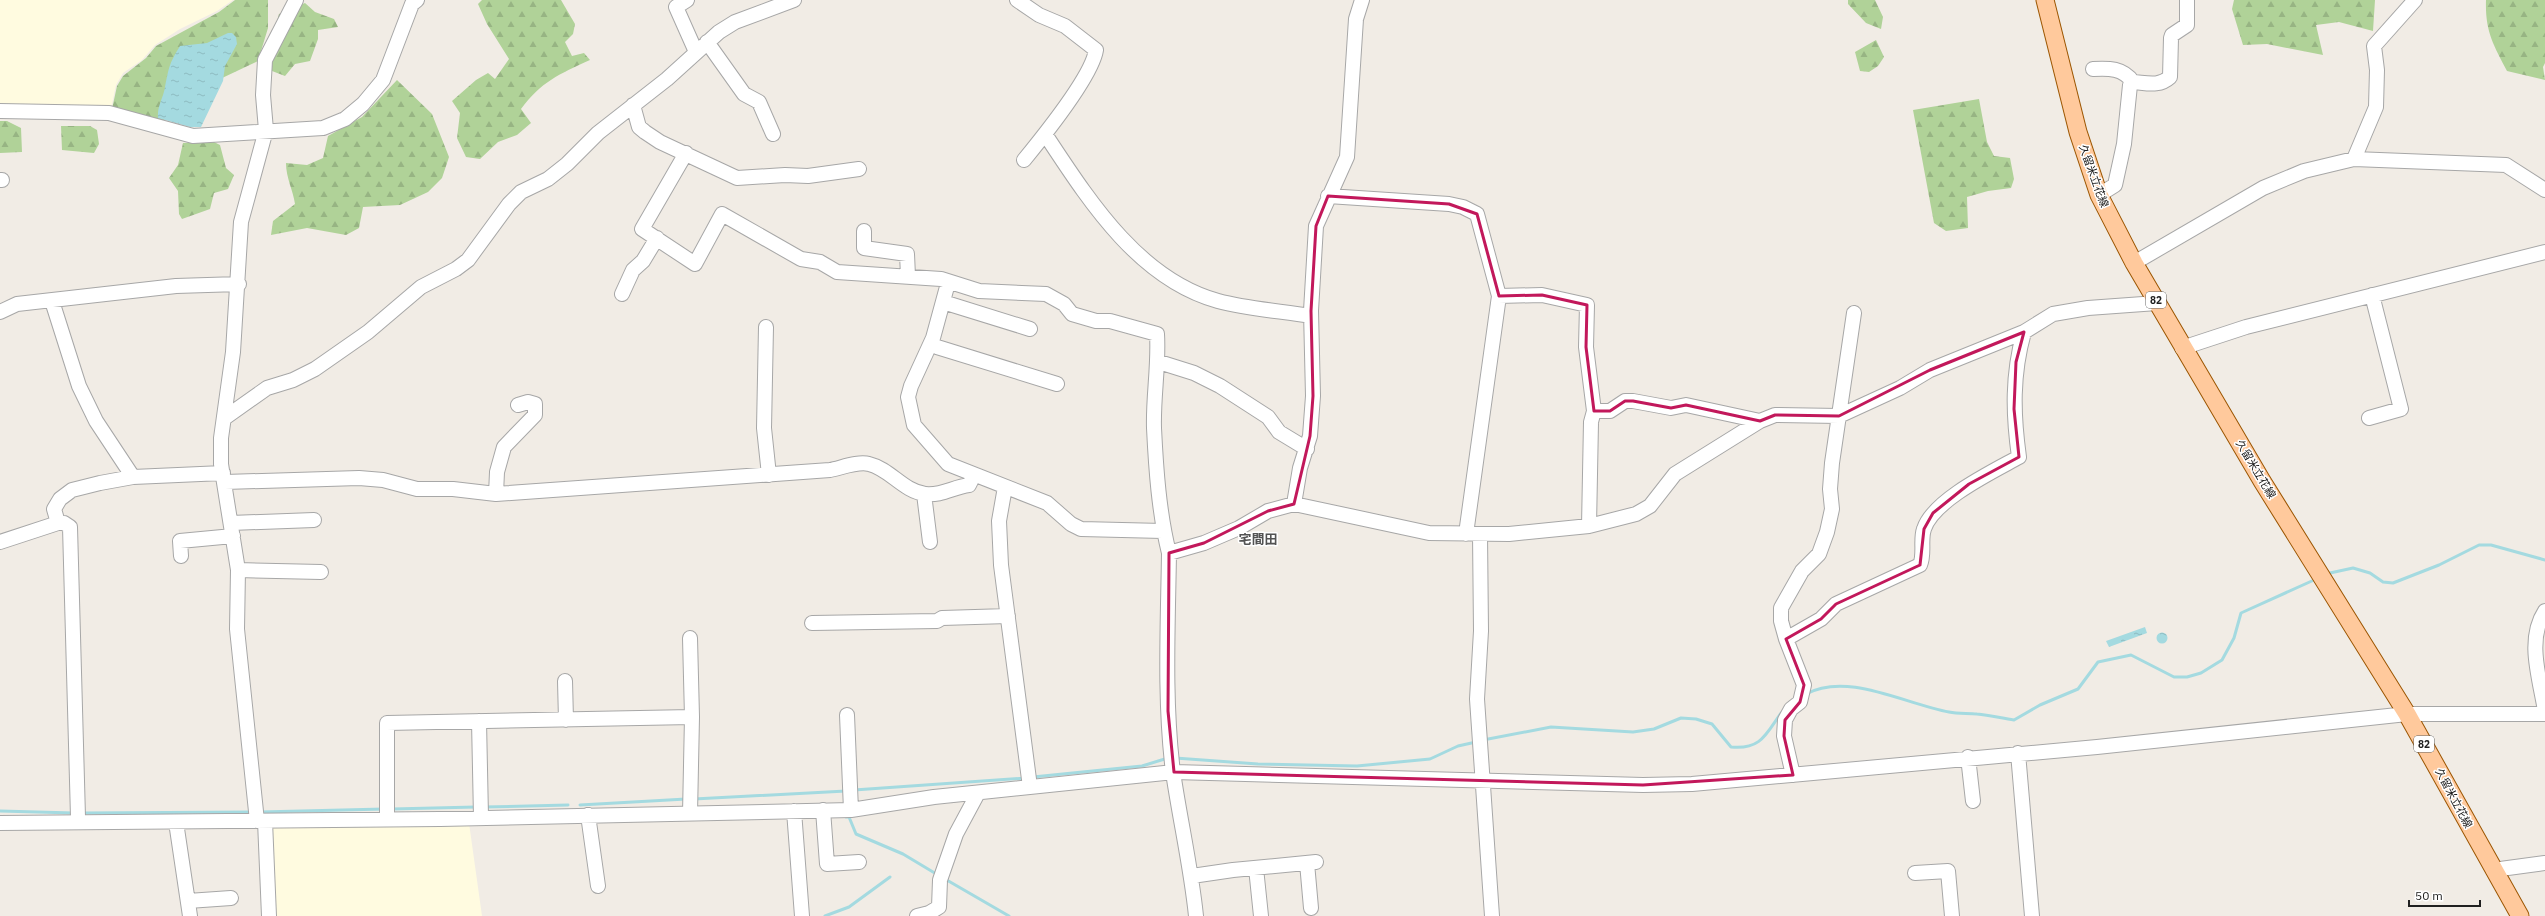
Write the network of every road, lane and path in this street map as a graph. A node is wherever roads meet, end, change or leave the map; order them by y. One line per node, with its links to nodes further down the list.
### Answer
1 (296, 0): 16 (street)
2 (417, 0): 16 (street)
3 (687, 0): 11 (street)
4 (794, 0): 10 (street)
5 (1017, 0): 18 (street)
6 (1362, 0): 25 (street)
7 (2045, 0): 24 (main road, 久留米立花線 / 82)
8 (2187, 0): 13 (street)
9 (2415, 0): 20 (street)
10 (707, 42): 11 (street); 17 (street)
11 (696, 52): 14 (street)
12 (2093, 69): 13 (street)
13 (2133, 82): 24 (street)
14 (633, 106): 19 (street); 52 (street)
15 (0, 111): 16 (street)
16 (266, 130): 32 (street)
17 (773, 134)
18 (1045, 134): 21 (street); 41 (street)
19 (686, 153): 22 (street); 27 (street)
20 (2354, 159): 23 (street); 29 (street)
21 (1024, 160)
22 (859, 169)
23 (2545, 190)
24 (2099, 195): 29 (main road, 久留米立花線 / 82)
25 (1328, 196): 35 (street); 41 (street)
26 (864, 231): 30 (street)
27 (656, 238): 30 (street); 33 (street)
28 (2545, 252): 34 (street)
29 (2134, 263): 38 (main road, 久留米立花線 / 82)
30 (908, 276): 31 (street)
31 (948, 283): 37 (street); 47 (street)
32 (239, 284): 36 (street); 52 (street)
33 (622, 294)
34 (2372, 295): 46 (street); 53 (street)
35 (1499, 296): 50 (street); 69 (street)
36 (52, 301): 39 (street); 58 (street)
37 (943, 302): 43 (street); 57 (street)
38 (2157, 302): 44 (street); 46 (main road, 久留米立花線 / 82)
39 (0, 312)
40 (1854, 313): 51 (street)
41 (1311, 316): 55 (street)
42 (766, 327): 56 (street)
43 (1030, 329)
44 (2024, 332): 51 (street); 81 (street)
45 (937, 347): 48 (street)
46 (2182, 348): 84 (main road, 久留米立花線 / 82)
47 (1159, 362): 55 (street); 68 (street)
48 (1057, 384)
49 (518, 405): 61 (street)
50 (1594, 411): 54 (street); 66 (street)
51 (1839, 416): 54 (street); 81 (street)
52 (226, 417): 59 (street)
53 (2368, 418)
54 (1760, 421): 66 (street)
55 (1307, 449): 63 (street)
56 (769, 475): 61 (street); 62 (street)
57 (974, 475): 60 (street); 62 (street)
58 (133, 477): 59 (street); 65 (street)
59 (224, 477): 61 (street); 67 (street)
60 (1005, 487): 68 (street); 78 (street)
61 (496, 494)
62 (924, 494): 72 (street)
63 (1294, 504): 69 (street); 73 (street)
64 (314, 520): 67 (street)
65 (58, 523): 71 (street); 102 (street)
66 (1589, 526): 70 (street)
67 (232, 529): 74 (street); 75 (street)
68 (1163, 531): 73 (street)
69 (1466, 534): 70 (street)
70 (1480, 534): 93 (street)
71 (0, 542)
72 (930, 542)
73 (1169, 553): 91 (street)
74 (181, 556)
75 (238, 570): 76 (street); 105 (street)
76 (321, 572)
77 (2545, 611): 83 (street)
78 (1008, 616): 79 (street); 94 (street)
79 (812, 624)
80 (690, 638): 86 (street)
81 (1786, 639): 92 (street)
82 (565, 681): 87 (street)
83 (2545, 713): 84 (street)
84 (2407, 714): 89 (street); 111 (main road, 久留米立花線 / 82)
85 (847, 715): 98 (street)
86 (692, 717): 87 (street); 100 (street)
87 (566, 720): 88 (street)
88 (479, 721): 103 (street); 104 (street)
89 (2018, 753): 90 (street); 126 (street)
90 (1968, 757): 92 (street); 96 (street)
91 (1173, 763): 93 (street); 94 (street); 113 (street)
92 (1793, 775): 93 (street)
93 (1484, 780): 124 (street)
94 (1030, 787): 95 (street)
95 (978, 793): 98 (street); 121 (street)
96 (1973, 801)
97 (824, 810): 98 (street); 99 (street); 108 (street)
98 (851, 810)
99 (794, 811): 100 (street); 120 (street)
100 (690, 814): 101 (street)
101 (588, 815): 103 (street); 114 (street)
102 (78, 817)
103 (481, 817): 104 (street)
104 (387, 819): 105 (street)
105 (261, 821): 106 (street); 119 (street)
106 (176, 822): 107 (street); 116 (street)
107 (0, 823)
108 (859, 862)
109 (2545, 863): 111 (street)
110 (1256, 868): 113 (street); 117 (street); 123 (street)
111 (2493, 870): 127 (main road, 久留米立花線 / 82)
112 (1915, 873): 125 (street)
113 (1192, 876): 122 (street)
114 (598, 886)
115 (232, 898): 116 (street)
116 (188, 901): 118 (street)
117 (1314, 902)
118 (190, 916)
119 (269, 916)
120 (802, 916)
121 (917, 916)
122 (1196, 916)
123 (1261, 916)
124 (1492, 916)
125 (1952, 916)
126 (2032, 916)
127 (2520, 916)

